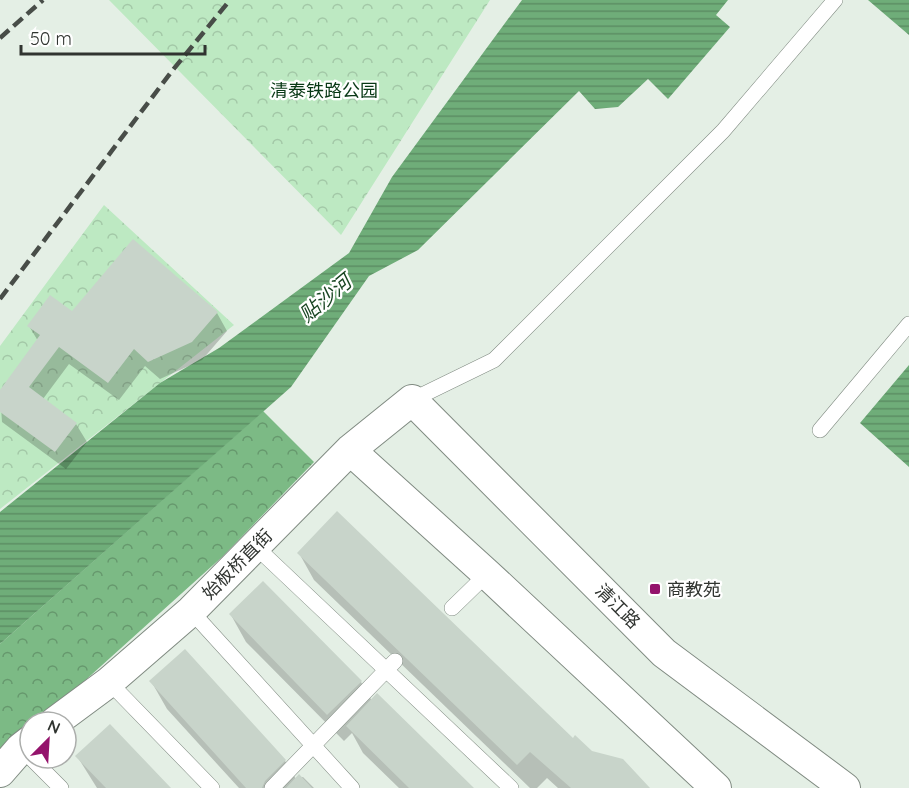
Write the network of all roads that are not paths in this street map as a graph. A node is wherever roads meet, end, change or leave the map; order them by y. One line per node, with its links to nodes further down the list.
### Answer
1 (835, 0): 3 (lane)
2 (909, 324): 4 (lane)
3 (412, 400): 5 (street, 始板桥直街); 23 (street, 清江路)
4 (820, 430)
5 (350, 450): 6 (street, 始板桥直街); 7 (street)
6 (255, 546): 9 (street, 始板桥直街); 10 (lane)
7 (487, 574): 8 (lane); 22 (street)
8 (452, 608)
9 (190, 611): 11 (street, 始板桥直街); 13 (lane)
10 (390, 666): 13 (lane); 21 (lane)
11 (109, 682): 12 (street, 始板桥直街); 18 (lane)
12 (71, 710)
13 (312, 746): 19 (lane); 20 (lane)
14 (18, 758): 16 (street)
15 (45, 770): 17 (lane)
16 (0, 772)
17 (61, 788)
18 (212, 788)
19 (272, 788)
20 (352, 788)
21 (511, 788)
22 (716, 788)
23 (845, 788)

